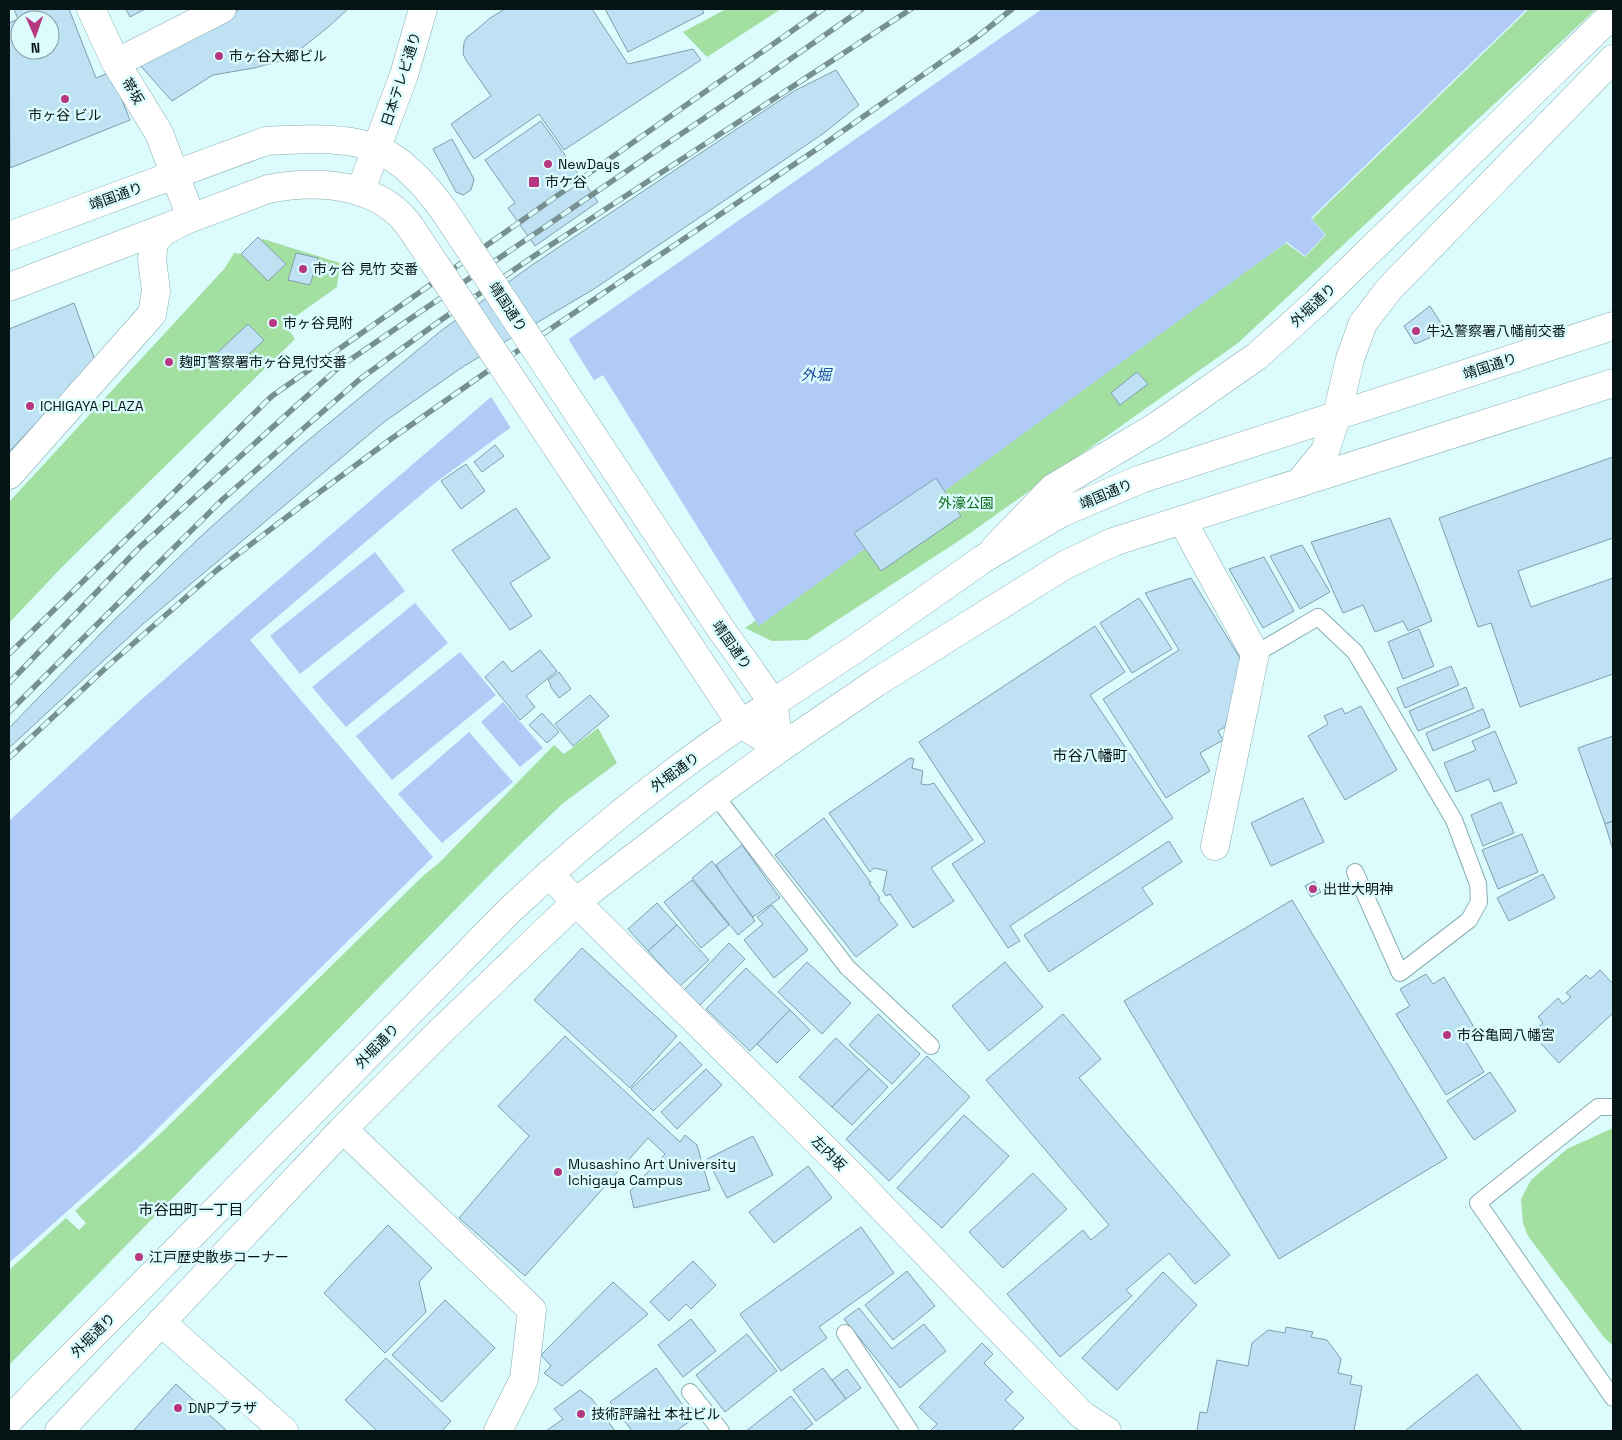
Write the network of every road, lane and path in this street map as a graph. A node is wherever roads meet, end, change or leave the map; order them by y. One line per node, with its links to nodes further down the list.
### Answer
1 (91, 9): 6 (main road, 帯坂)
2 (222, 9): 6 (main road)
3 (423, 9): 7 (main road, 日本テレビ通り)
4 (1613, 14): 20 (main road, 外堀通り)
5 (1613, 58): 16 (main road)
6 (116, 63): 8 (main road, 帯坂)
7 (377, 149): 8 (main road, 靖国通り); 9 (main road, 日本テレビ通り); 10 (main road); 22 (main road, 靖国通り, bridge)
8 (175, 174): 11 (main road, 帯坂); 12 (main road, 靖国通り)
9 (360, 192): 10 (main road); 11 (main road)
10 (387, 203): 23 (main road, bridge)
11 (191, 217): 13 (main road); 17 (main road)
12 (9, 236)
13 (9, 287)
14 (1613, 326): 16 (main road, 靖国通り)
15 (1613, 383): 18 (main road)
16 (1337, 416): 18 (main road); 20 (main road, 靖国通り)
17 (9, 475)
18 (1299, 483): 19 (main road)
19 (1182, 520): 21 (main road); 24 (main road)
20 (983, 560): 22 (main road, 靖国通り)
21 (1255, 654): 26 (main road); 27 (lane)
22 (773, 703): 23 (main road, 外堀通り); 24 (main road)
23 (741, 724): 24 (main road); 28 (main road, 外堀通り)
24 (780, 748): 25 (main road)
25 (715, 795): 29 (main road); 30 (lane)
26 (1215, 846)
27 (1355, 872)
28 (549, 874): 29 (main road, 左内坂); 37 (main road, 外堀通り)
29 (576, 902): 32 (main road); 43 (main road, 左内坂)
30 (931, 1046)
31 (1613, 1107): 35 (lane)
32 (343, 1129): 33 (main road); 40 (main road)
33 (161, 1322): 38 (main road); 39 (main road)
34 (845, 1332): 42 (lane)
35 (1610, 1390)
36 (690, 1392): 41 (lane)
37 (9, 1420)
38 (59, 1431)
39 (284, 1431)
40 (498, 1431)
41 (721, 1431)
42 (910, 1431)
43 (1107, 1431)

